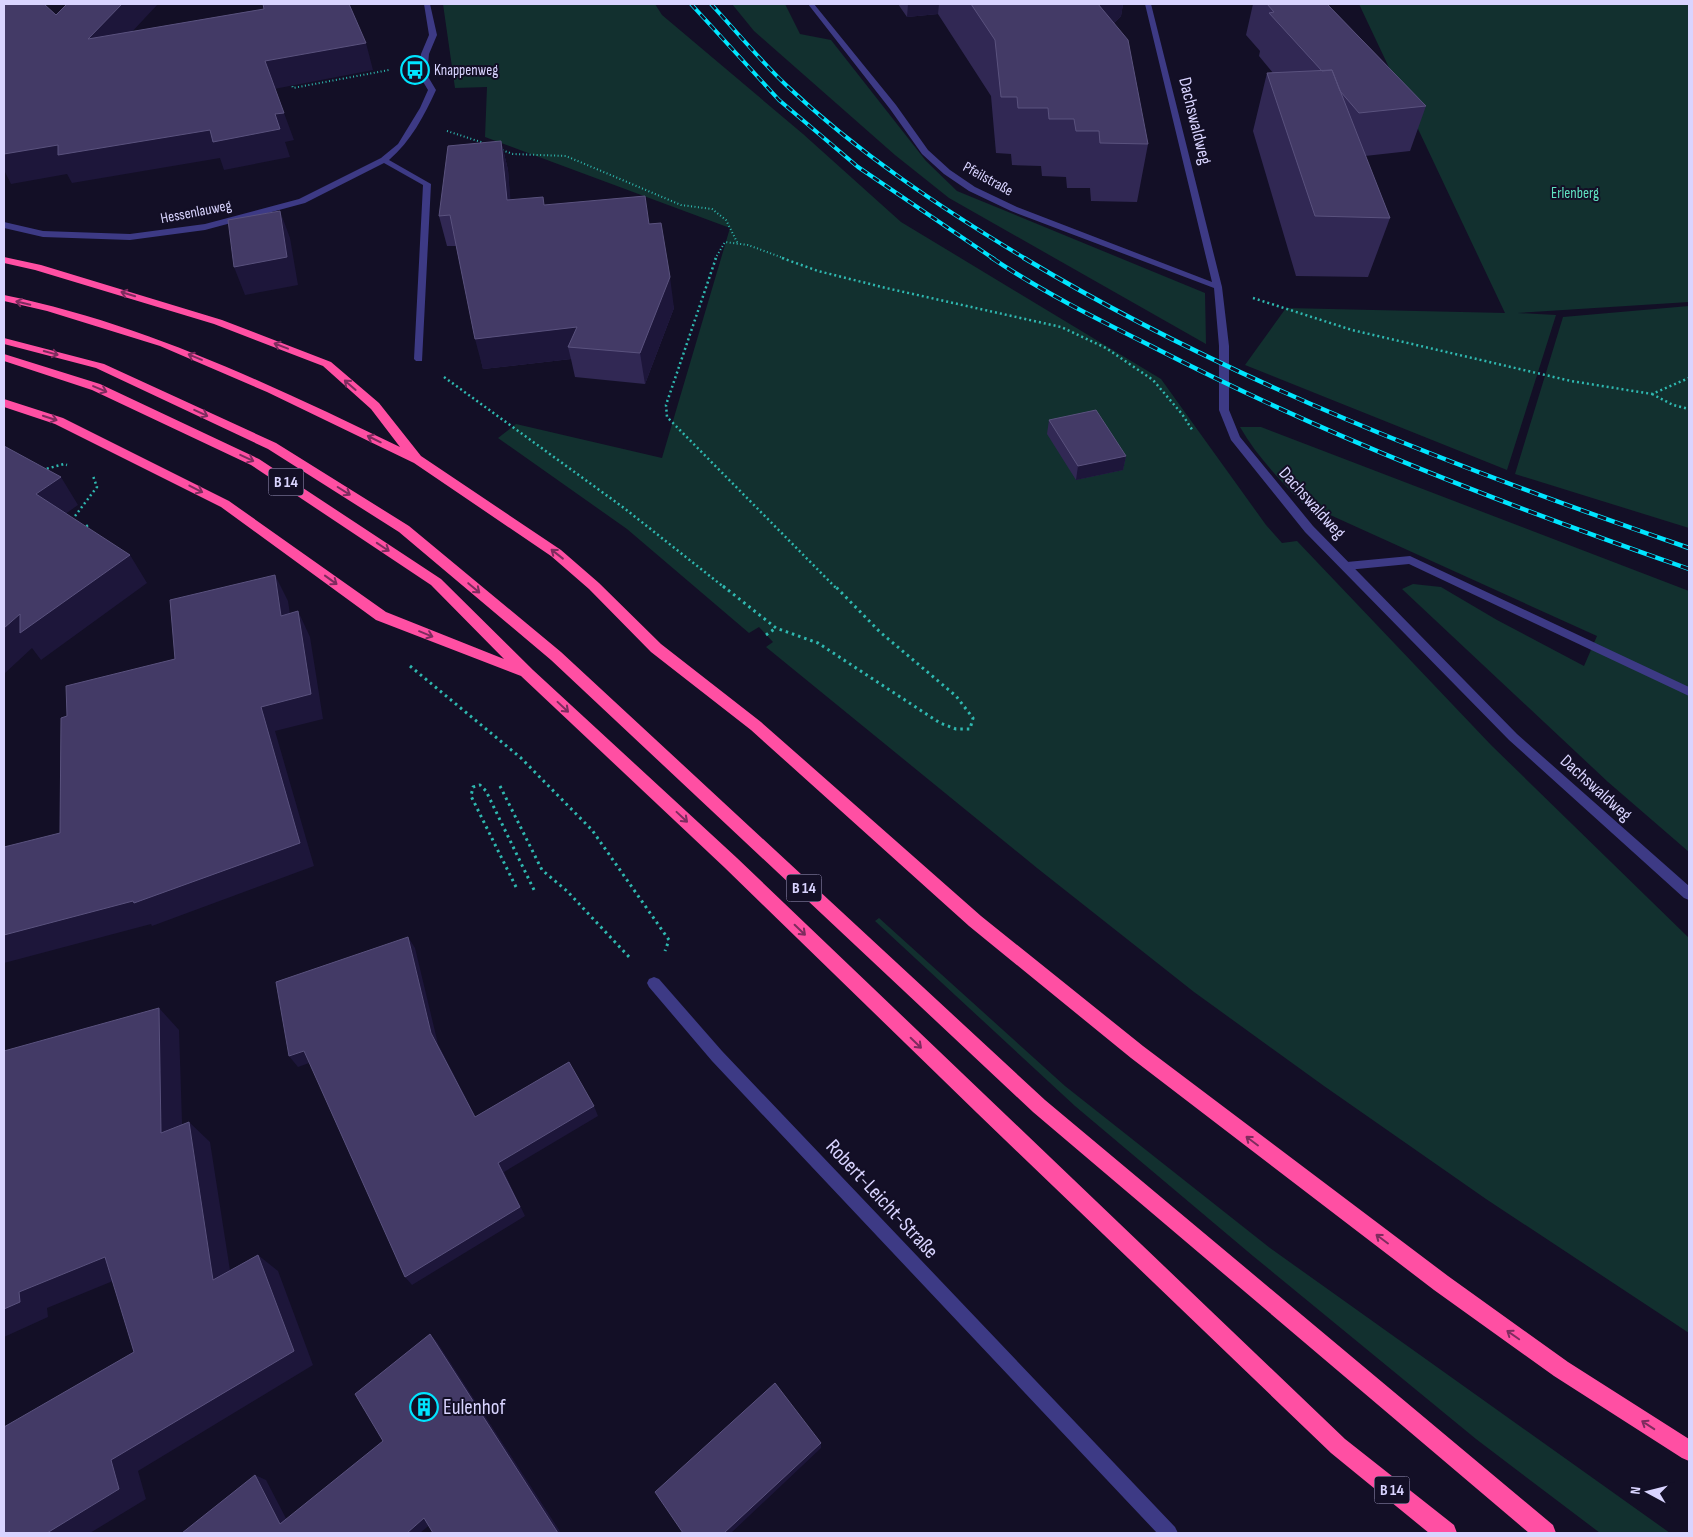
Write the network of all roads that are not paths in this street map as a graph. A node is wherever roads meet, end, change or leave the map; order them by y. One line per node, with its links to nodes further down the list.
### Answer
1 (427, 4): 4 (street)
2 (811, 4): 7 (street, Pfeilstraße)
3 (1148, 4): 7 (street, Dachswaldweg)
4 (384, 160): 5 (street, Hessenlauweg); 11 (street)
5 (4, 225)
6 (4, 260): 13 (highway, one-way to 6)
7 (1218, 287): 14 (street, Dachswaldweg)
8 (4, 298): 13 (highway, one-way to 8)
9 (4, 341): 22 (highway, B 14, one-way to 22)
10 (4, 357): 15 (highway, B 14, one-way to 15)
11 (419, 359)
12 (4, 403): 15 (highway, B 14, one-way to 15)
13 (418, 460): 19 (highway, one-way to 13)
14 (1347, 566): 16 (street); 17 (street, Dachswaldweg)
15 (528, 674): 21 (highway, B 14, one-way to 21)
16 (1689, 692)
17 (1689, 894)
18 (654, 983): 20 (street, Robert-Leicht-Straße)
19 (1689, 1451)
20 (1169, 1533)
21 (1446, 1533)
22 (1545, 1533)

